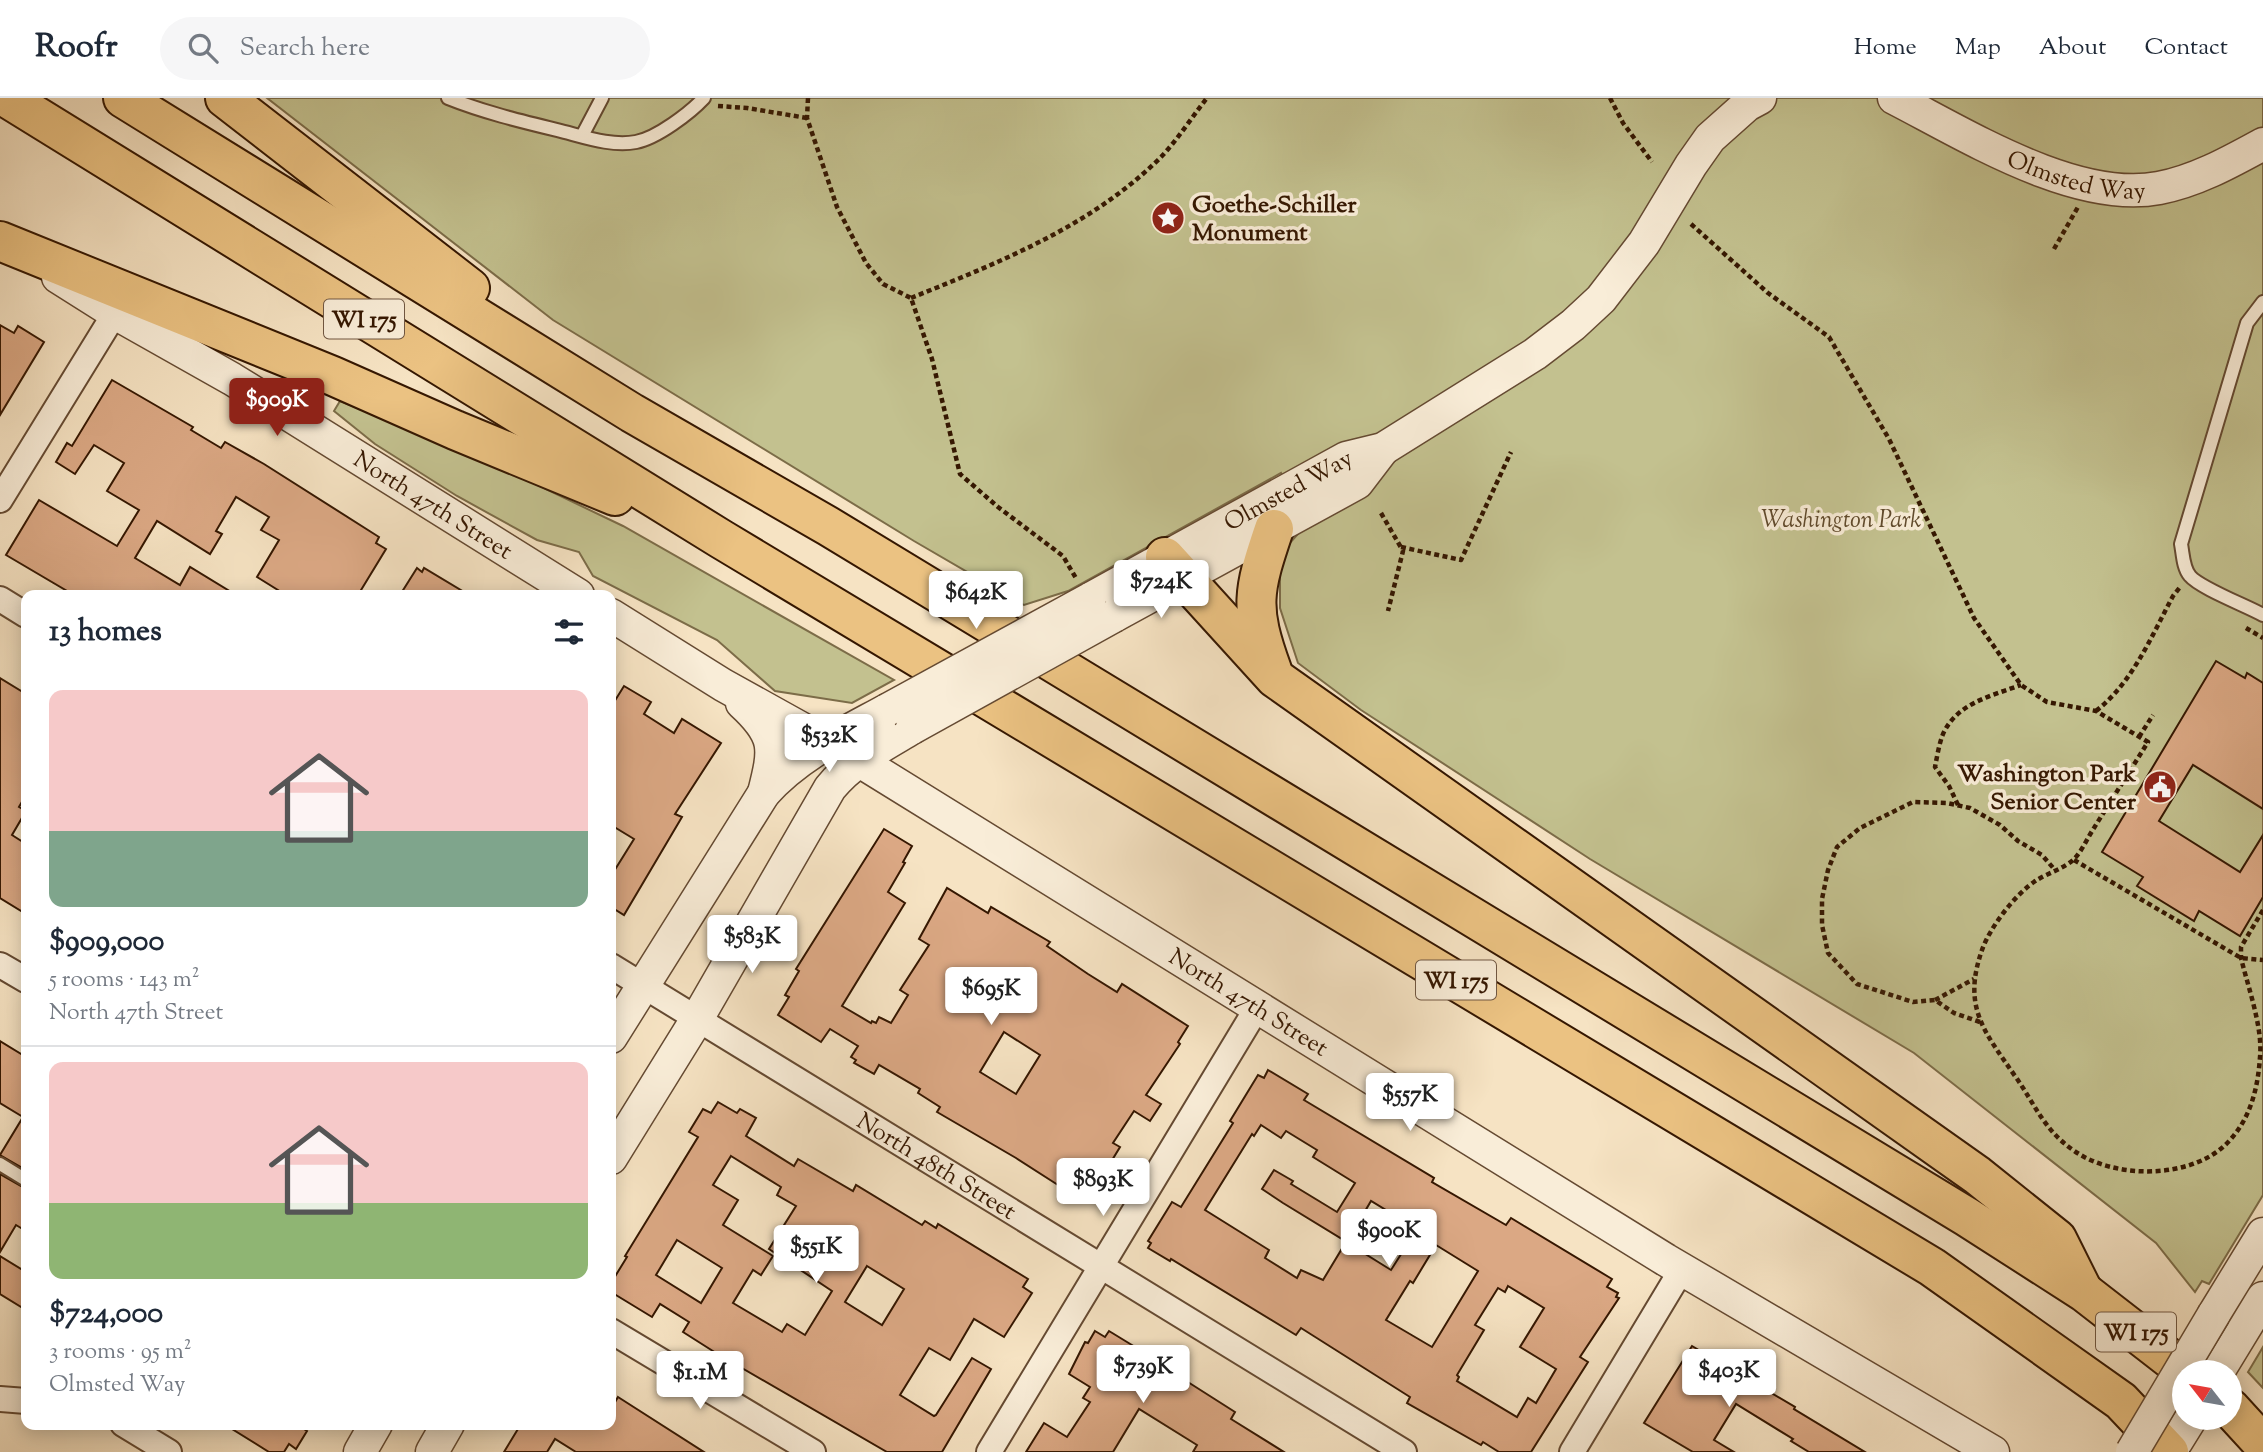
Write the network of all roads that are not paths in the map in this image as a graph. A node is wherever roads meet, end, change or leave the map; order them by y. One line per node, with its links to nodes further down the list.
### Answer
1 (7, 98): 18 (highway, WI 175)
2 (123, 98): 14 (highway, WI 175)
3 (225, 98): 14 (highway)
4 (448, 98): 9 (lane)
5 (602, 98): 9 (lane)
6 (1760, 98): 15 (street, Olmsted Way)
7 (1894, 98): 10 (street, Olmsted Way)
8 (699, 103): 9 (lane)
9 (582, 136)
10 (2263, 144)
11 (0, 241): 13 (street, North 47th Street); 18 (highway)
12 (2263, 302): 23 (lane)
13 (115, 313): 16 (street); 20 (street, North 47th Street)
14 (632, 414): 45 (highway, WI 175)
15 (1383, 449): 17 (street, Olmsted Way); 19 (street, Olmsted Way)
16 (0, 500)
17 (1274, 529): 19 (street, Olmsted Way); 25 (highway)
18 (721, 539): 67 (highway, WI 175)
19 (1175, 567): 25 (highway); 27 (street, Olmsted Way, bridge)
20 (570, 590)
21 (0, 599): 22 (street)
22 (21, 612)
23 (2263, 615)
24 (616, 618): 26 (street, North 47th Street)
25 (1275, 678): 45 (highway)
26 (723, 685): 28 (street, North 47th Street); 30 (street)
27 (899, 719): 28 (street, Olmsted Way); 29 (street, Olmsted Way)
28 (828, 742): 29 (street, North 47th Street); 30 (street, Olmsted Way)
29 (858, 760): 35 (street, North 47th Street); 36 (street, Olmsted Way)
30 (764, 793): 34 (street)
31 (0, 965): 33 (street)
32 (616, 969): 34 (street, North 48th Street)
33 (21, 977)
34 (642, 985): 36 (street, North 48th Street); 37 (street)
35 (1257, 1008): 42 (street); 44 (street, North 47th Street)
36 (697, 1019): 38 (street, Olmsted Way); 42 (street, North 48th Street)
37 (616, 1029)
38 (616, 1150)
39 (0, 1164): 40 (lane)
40 (21, 1177)
41 (2263, 1234): 43 (street)
42 (1102, 1265): 62 (street); 63 (street, North 48th Street)
43 (2255, 1266): 66 (street, bridge)
44 (1682, 1269): 64 (street); 65 (street, North 47th Street)
45 (2084, 1293): 48 (highway, WI 175)
46 (2263, 1297): 49 (street)
47 (616, 1334): 61 (street)
48 (2172, 1360)
49 (2225, 1360)
50 (0, 1399): 51 (street)
51 (21, 1401)
52 (2242, 1421): 57 (highway)
53 (133, 1430): 58 (street)
54 (373, 1430): 59 (street)
55 (445, 1430): 60 (street)
56 (2183, 1430): 67 (street)
57 (2263, 1444)
58 (169, 1452)
59 (360, 1452)
60 (432, 1452)
61 (813, 1452)
62 (989, 1452)
63 (1404, 1452)
64 (1572, 1452)
65 (1993, 1452)
66 (2132, 1452)
67 (2169, 1452)

